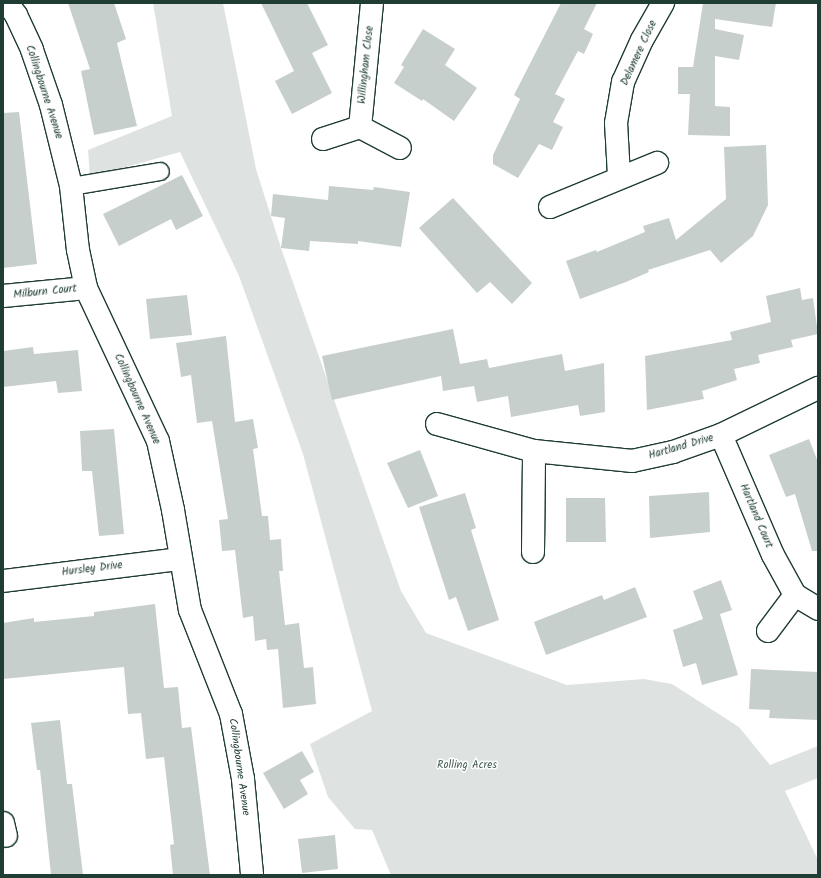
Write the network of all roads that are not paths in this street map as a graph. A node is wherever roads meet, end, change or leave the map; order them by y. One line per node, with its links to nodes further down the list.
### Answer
1 (7, 3): 10 (street, Collingbourne Avenue)
2 (372, 3): 4 (street, Willingham Close)
3 (663, 3): 9 (street, Delamere Close)
4 (360, 127): 5 (street); 6 (street)
5 (323, 139)
6 (400, 148)
7 (657, 163): 9 (street)
8 (160, 171): 10 (lane)
9 (619, 176): 11 (street)
10 (71, 186): 12 (street, Collingbourne Avenue)
11 (550, 207)
12 (86, 288): 13 (street, Milburn Court); 19 (street, Collingbourne Avenue)
13 (3, 296)
14 (818, 388): 16 (street, Hartland Drive)
15 (437, 424): 17 (street, Hartland Drive)
16 (721, 435): 17 (street, Hartland Drive); 21 (street, Hartland Court)
17 (534, 451): 18 (street)
18 (533, 552)
19 (180, 559): 20 (street, Hursley Drive); 24 (street, Collingbourne Avenue)
20 (3, 580)
21 (795, 594): 22 (street, Hartland Court); 23 (street)
22 (818, 609)
23 (768, 631)
24 (252, 875)

